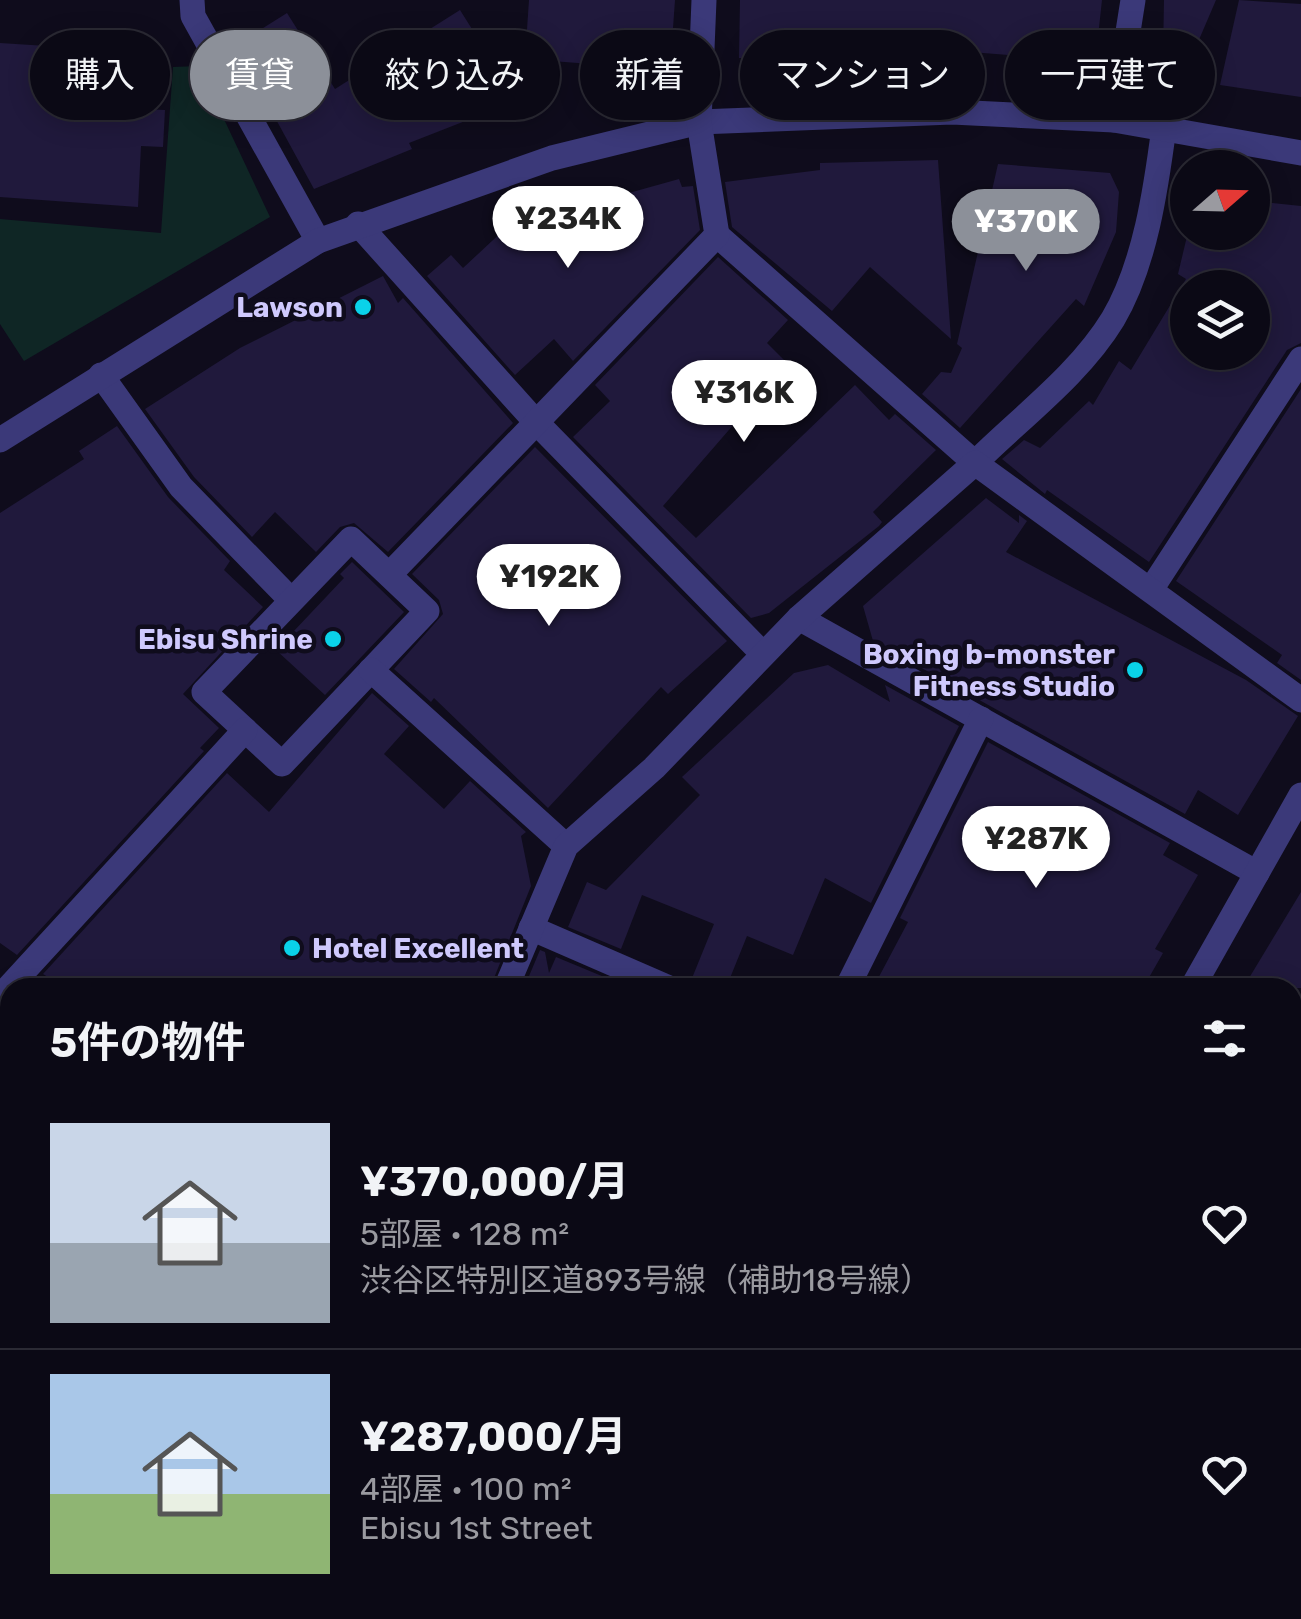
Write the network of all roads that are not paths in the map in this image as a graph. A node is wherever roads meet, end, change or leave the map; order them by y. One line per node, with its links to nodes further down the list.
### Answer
1 (192, 0): 12 (street)
2 (704, 0): 7 (street)
3 (1133, 0): 4 (street)
4 (1128, 30)
5 (1005, 115): 7 (street)
6 (1114, 120): 8 (street)
7 (698, 122): 10 (street); 11 (street)
8 (1164, 127): 9 (street); 17 (street)
9 (1301, 153)
10 (358, 224): 12 (street); 15 (street)
11 (718, 235): 15 (street); 17 (street)
12 (318, 241): 14 (street)
13 (1301, 358): 19 (street)
14 (101, 374): 16 (street); 20 (street)
15 (535, 421): 18 (street); 22 (street)
16 (0, 440)
17 (975, 464): 19 (street); 21 (street)
18 (389, 575): 20 (street); 23 (street)
19 (1152, 588): 24 (street)
20 (291, 600): 26 (street)
21 (799, 618): 22 (street); 25 (street)
22 (762, 653): 28 (street)
23 (371, 670): 26 (street); 28 (street)
24 (1301, 700)
25 (982, 719): 29 (street); 34 (street)
26 (245, 730): 31 (street)
27 (1301, 795): 29 (street)
28 (566, 846): 30 (street)
29 (1257, 873): 35 (street)
30 (531, 928): 32 (street); 33 (street)
31 (17, 978)
32 (510, 978)
33 (646, 978)
34 (852, 978)
35 (1198, 978)

